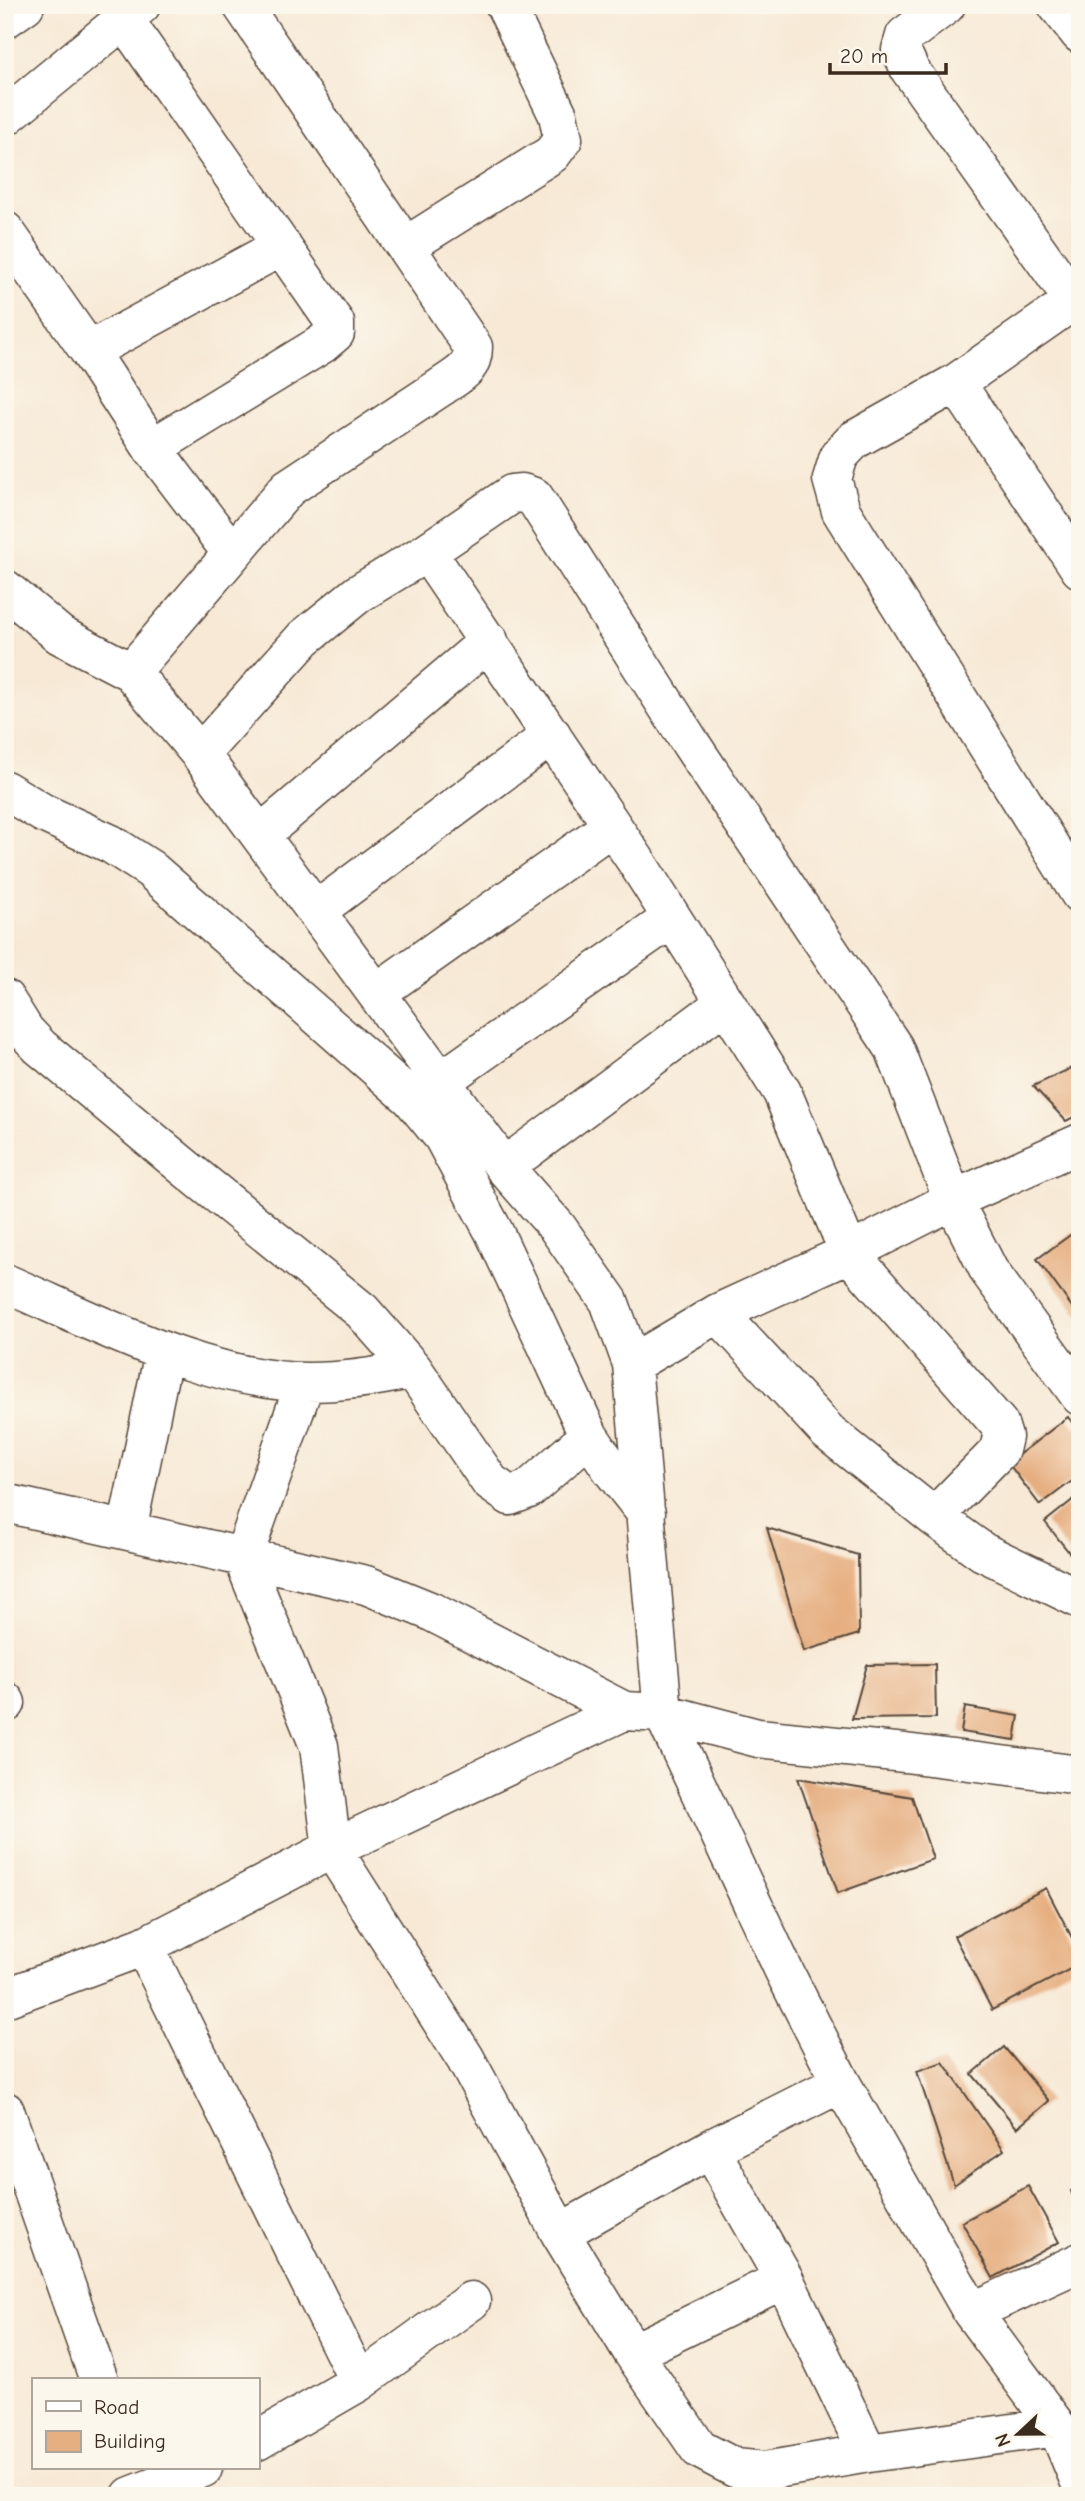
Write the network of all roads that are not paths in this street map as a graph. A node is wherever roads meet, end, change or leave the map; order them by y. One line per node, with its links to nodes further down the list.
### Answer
1 (25, 5): 7 (street)
2 (242, 5): 12 (street)
3 (505, 5): 12 (street)
4 (946, 5): 14 (street)
5 (1058, 5): 8 (street)
6 (132, 12): 9 (street); 11 (street)
7 (5, 19)
8 (1080, 34)
9 (5, 117)
10 (5, 231): 13 (street)
11 (282, 246): 15 (street); 17 (street)
12 (406, 246): 18 (street)
13 (16, 270): 15 (street)
14 (1077, 306): 16 (street)
15 (89, 351): 17 (street)
16 (956, 383): 20 (street); 29 (street)
17 (152, 448): 18 (street)
18 (231, 552): 23 (street)
19 (427, 552): 22 (street); 25 (street); 38 (street)
20 (1080, 569)
21 (5, 589): 23 (street)
22 (489, 641): 24 (street); 28 (street)
23 (131, 672): 25 (street)
24 (552, 735): 27 (street); 30 (street)
25 (200, 754): 28 (street)
26 (5, 790): 47 (street)
27 (612, 825): 31 (street); 32 (street)
28 (260, 835): 30 (street)
29 (1080, 894)
30 (316, 911): 32 (street)
31 (672, 918): 34 (street); 35 (street)
32 (376, 993): 35 (street)
33 (5, 999): 44 (street)
34 (725, 1003): 37 (street); 39 (street)
35 (441, 1081): 37 (street)
36 (1079, 1145): 38 (street)
37 (504, 1167): 43 (street)
38 (953, 1200): 39 (street); 46 (street)
39 (849, 1253): 41 (street); 50 (street)
40 (5, 1283): 42 (street)
41 (718, 1313): 43 (street); 50 (street)
42 (164, 1352): 45 (street); 51 (street)
43 (632, 1364): 49 (street)
44 (413, 1369): 45 (street); 47 (street)
45 (305, 1382): 52 (street)
46 (1080, 1396)
47 (589, 1436): 49 (street)
48 (5, 1503): 51 (street)
49 (646, 1513): 55 (street)
50 (934, 1517): 53 (street)
51 (127, 1531): 52 (street)
52 (243, 1558): 54 (street); 57 (street)
53 (1080, 1599)
54 (624, 1711): 55 (street); 57 (street)
55 (663, 1713): 56 (street); 60 (street)
56 (1080, 1775)
57 (332, 1849): 58 (street); 63 (street)
58 (144, 1946): 59 (street); 70 (street)
59 (5, 1998)
60 (841, 2083): 62 (street); 67 (street)
61 (5, 2111): 69 (street)
62 (710, 2149): 63 (street); 65 (street)
63 (560, 2233): 68 (street)
64 (1080, 2262): 67 (street)
65 (784, 2279): 68 (street); 73 (street)
66 (471, 2301): 70 (street)
67 (972, 2312): 71 (street)
68 (633, 2353): 73 (street)
69 (98, 2378)
70 (359, 2382): 72 (street)
71 (1057, 2427): 73 (street); 76 (street)
72 (259, 2440)
73 (868, 2452)
74 (128, 2470): 77 (street)
75 (198, 2470): 77 (street)
76 (1080, 2482)
77 (134, 2495)

